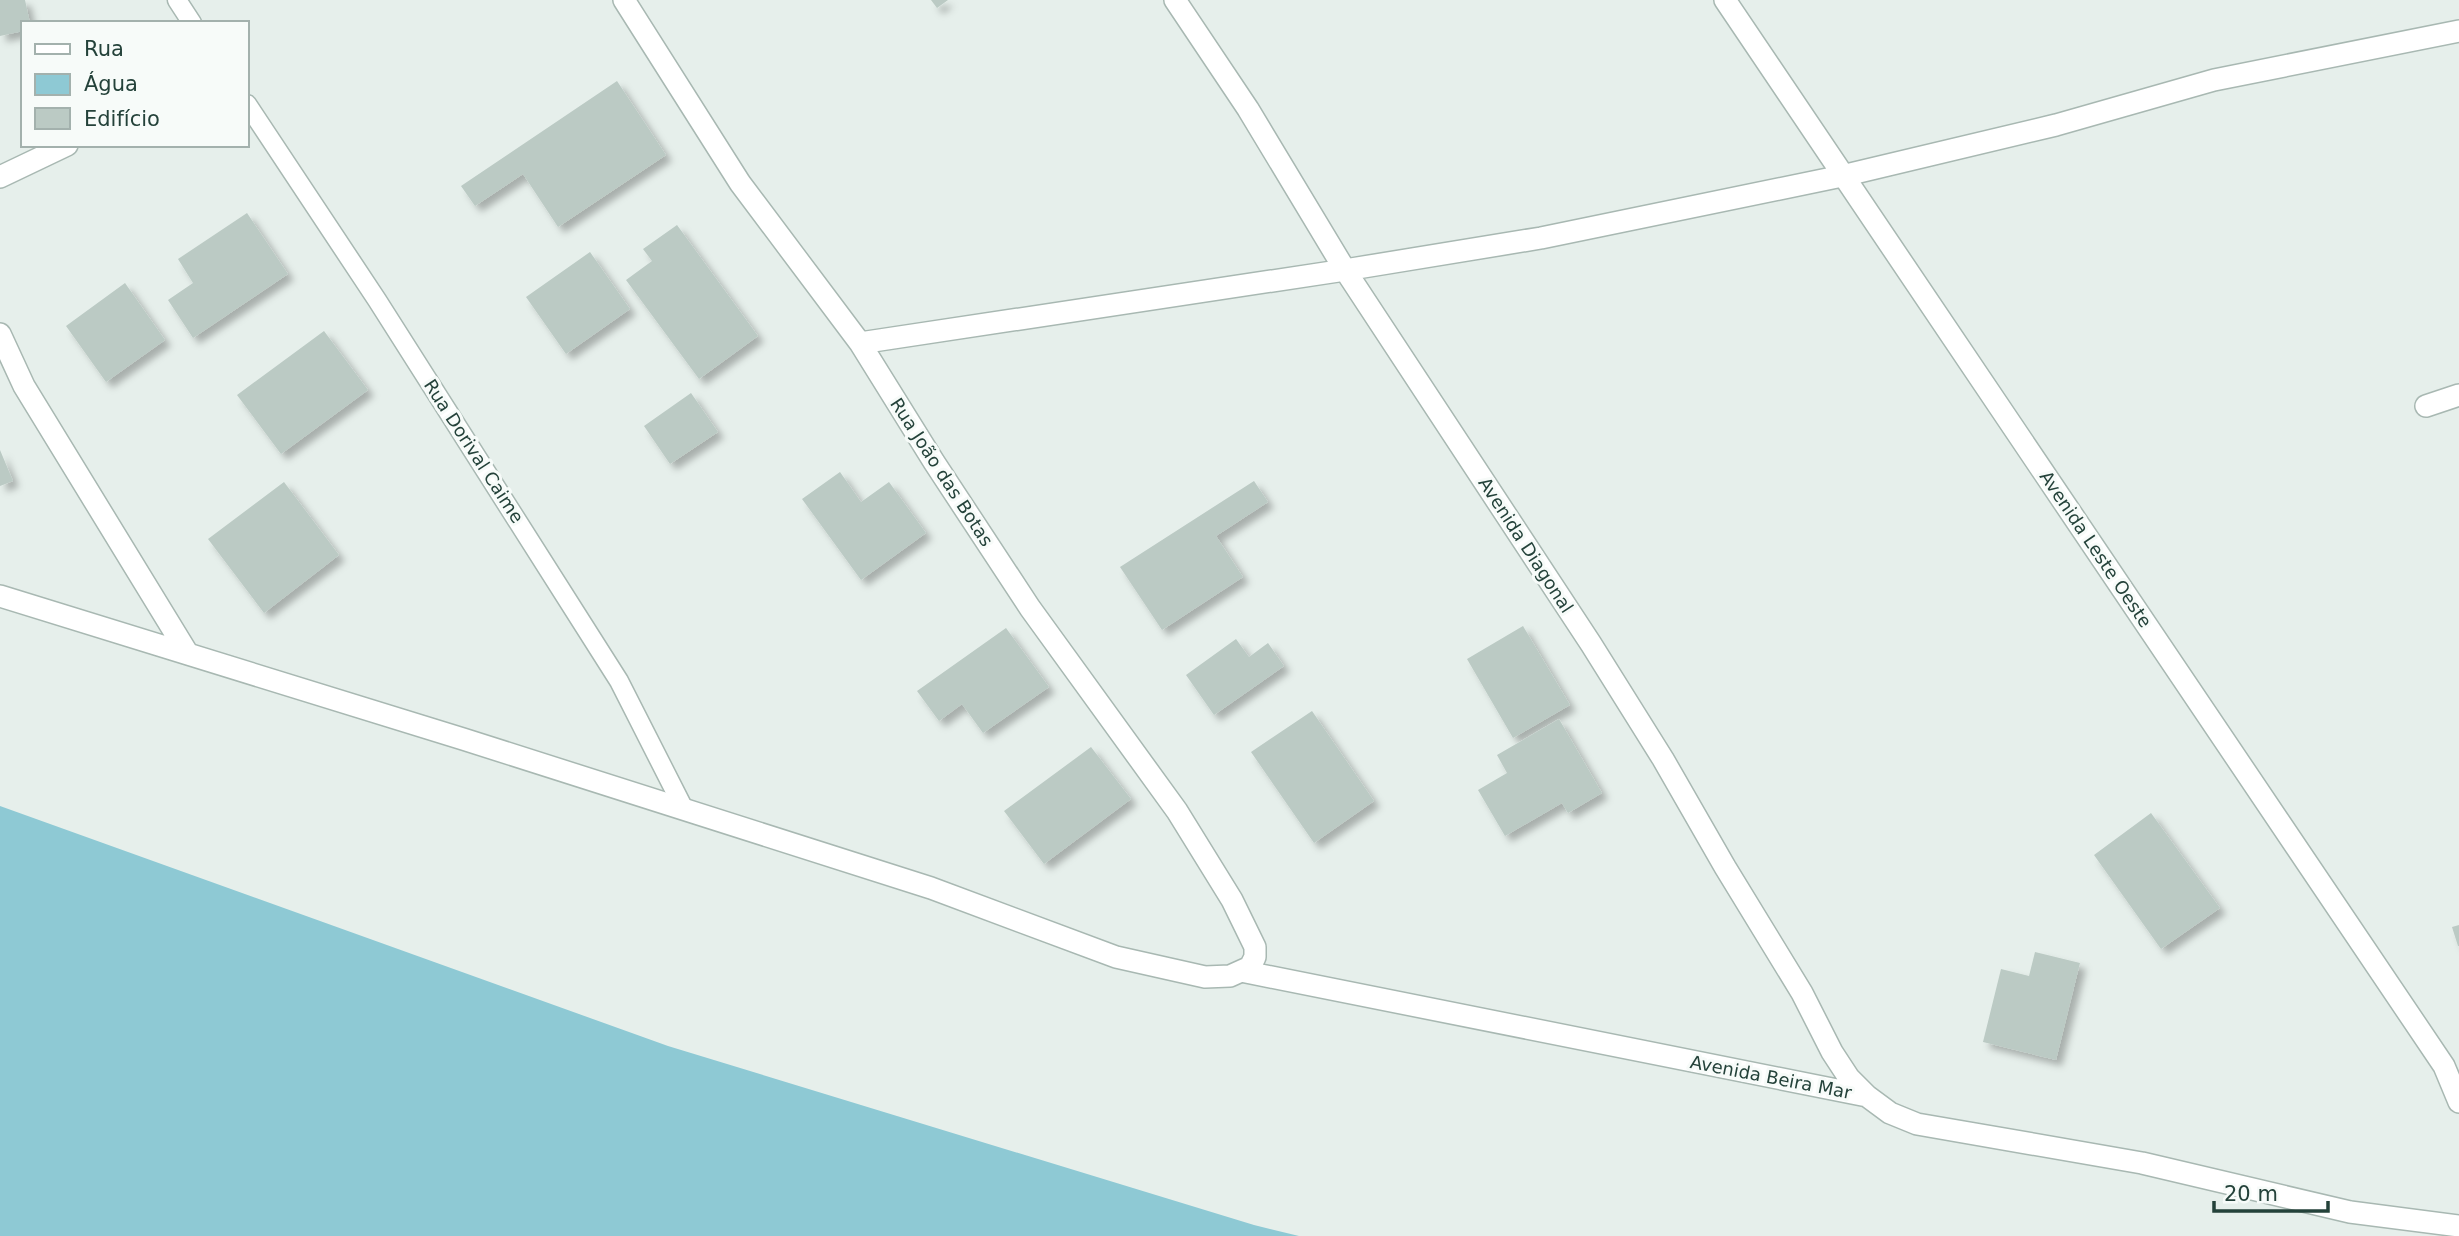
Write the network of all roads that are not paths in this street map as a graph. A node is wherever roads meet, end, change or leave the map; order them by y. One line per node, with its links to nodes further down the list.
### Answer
1 (177, 0): 5 (lane)
2 (624, 0): 13 (street, Rua João das Botas)
3 (1175, 0): 11 (street, Avenida Diagonal)
4 (1725, 0): 9 (street, Avenida Leste Oeste)
5 (191, 21)
6 (2459, 31): 9 (street)
7 (248, 106): 18 (lane, Rua Dorival Caime)
8 (62, 147): 10 (street)
9 (1842, 176): 11 (street); 20 (street, Avenida Leste Oeste)
10 (0, 177)
11 (1345, 270): 13 (street); 21 (street, Avenida Diagonal)
12 (0, 334): 17 (street)
13 (860, 343): 19 (street, Rua João das Botas)
14 (2459, 396): 15 (street)
15 (2426, 406)
16 (0, 596): 17 (street)
17 (188, 654): 18 (street)
18 (684, 809): 19 (street)
19 (1241, 971): 21 (street, Avenida Beira Mar)
20 (2452, 1063): 22 (street, Avenida Leste Oeste)
21 (1867, 1096): 23 (street, Avenida Beira Mar)
22 (2459, 1102)
23 (2459, 1226)

